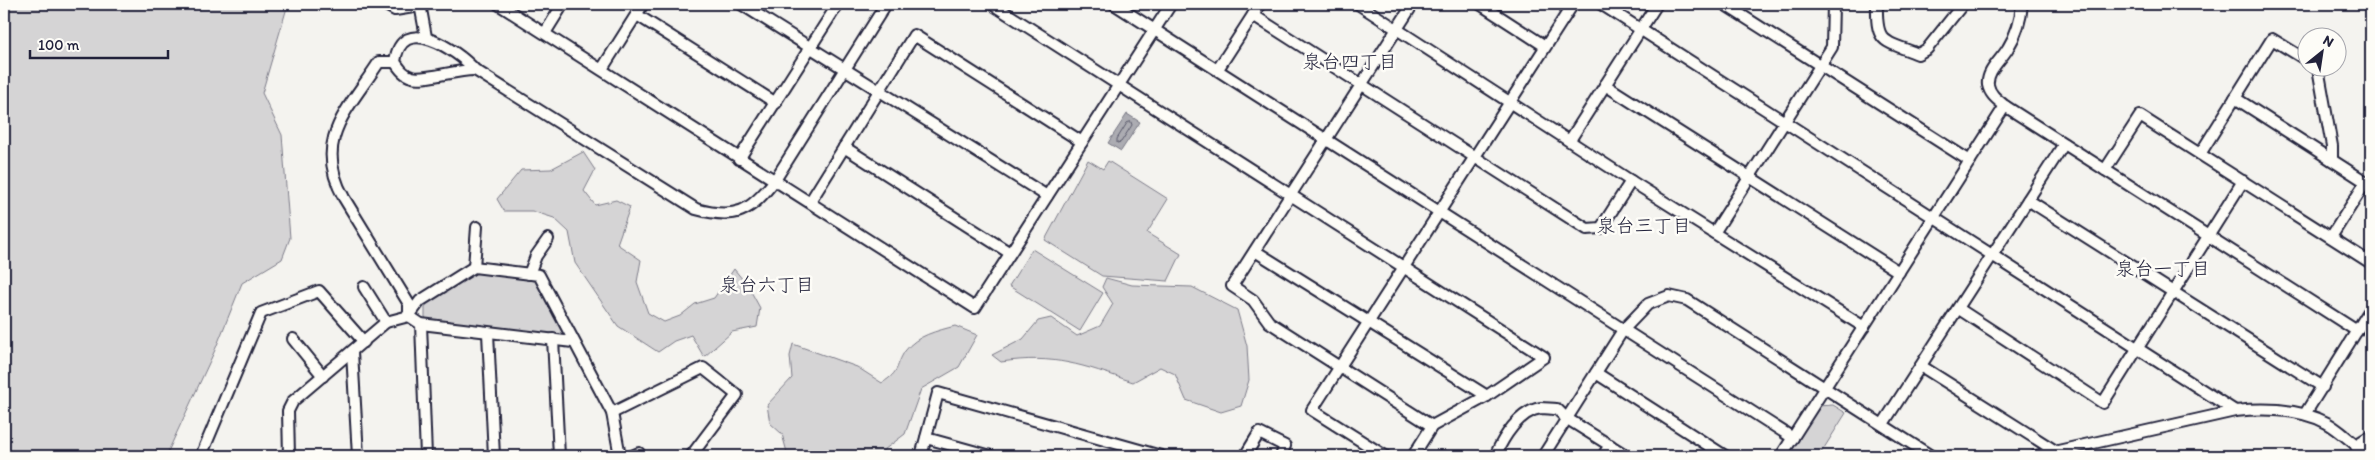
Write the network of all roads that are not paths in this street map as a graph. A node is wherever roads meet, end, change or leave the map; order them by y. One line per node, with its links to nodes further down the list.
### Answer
1 (384, 4): 23 (street)
2 (498, 4): 29 (street)
3 (563, 4): 29 (street)
4 (643, 4): 24 (street)
5 (742, 4): 32 (street)
6 (838, 4): 32 (street)
7 (886, 4): 37 (street)
8 (992, 4): 43 (street)
9 (1114, 4): 28 (street)
10 (1171, 4): 28 (street)
11 (1260, 4): 25 (street)
12 (1358, 4): 26 (street)
13 (1413, 4): 26 (street)
14 (1480, 4): 31 (street)
15 (1573, 4): 31 (street)
16 (1601, 4): 27 (street)
17 (1657, 4): 27 (street)
18 (1724, 4): 35 (street)
19 (1833, 4): 35 (street)
20 (1877, 4): 21 (street)
21 (1963, 4)
22 (2022, 4): 48 (street)
23 (420, 5): 30 (street)
24 (636, 15): 36 (street); 47 (street)
25 (1253, 15): 38 (street); 41 (street)
26 (1397, 29): 41 (street); 46 (street)
27 (1641, 29): 42 (street); 49 (street)
28 (1155, 30): 38 (street); 43 (street)
29 (545, 33): 36 (street)
30 (426, 37): 34 (street); 39 (street)
31 (1545, 46): 46 (street)
32 (810, 47): 37 (street); 47 (street)
33 (2298, 55): 45 (street)
34 (395, 62): 39 (street); 88 (street)
35 (1821, 67): 49 (street); 59 (street)
36 (602, 69): 57 (street)
37 (845, 69): 44 (street); 62 (street)
38 (1218, 69): 50 (street)
39 (475, 70): 62 (street)
40 (2320, 78): 58 (street)
41 (1361, 85): 50 (street); 56 (street)
42 (1605, 85): 51 (street); 61 (street)
43 (1118, 86): 52 (street); 65 (street)
44 (880, 90): 52 (street); 54 (street); 66 (street)
45 (2235, 98): 55 (street); 58 (street)
46 (1510, 102): 51 (street); 56 (street)
47 (776, 103): 57 (street)
48 (2005, 106): 53 (street); 59 (street)
49 (1785, 121): 61 (street); 70 (street)
50 (1326, 140): 65 (street); 69 (street)
51 (1570, 140): 63 (street)
52 (1082, 142): 66 (street)
53 (2064, 144): 60 (street); 67 (street)
54 (844, 147): 68 (street); 77 (street)
55 (2200, 154): 60 (street); 64 (street)
56 (1475, 158): 63 (street); 69 (street)
57 (739, 159): 62 (street)
58 (2332, 160): 74 (street)
59 (1970, 161): 70 (street)
60 (2105, 170): 73 (street)
61 (1749, 177): 72 (street); 82 (street)
62 (775, 180): 68 (street)
63 (1631, 181): 72 (street)
64 (2243, 181): 73 (street); 74 (street)
65 (1290, 195): 76 (street); 81 (street)
66 (1047, 196): 77 (street)
67 (2028, 200): 78 (street); 85 (street)
68 (810, 202): 77 (street)
69 (1439, 212): 81 (street); 93 (street)
70 (1934, 217): 78 (street); 82 (street)
71 (477, 227): 80 (street)
72 (1714, 233): 92 (street)
73 (2208, 236): 85 (street); 94 (street)
74 (2331, 237): 79 (street)
75 (548, 239): 83 (street)
76 (1255, 251): 91 (street); 103 (street)
77 (1010, 253)
78 (1992, 255): 87 (street); 100 (street)
79 (2371, 263)
80 (474, 267): 83 (street); 88 (street)
81 (1404, 267): 91 (street); 108 (street)
82 (1899, 272): 92 (street)
83 (529, 274): 99 (street)
84 (364, 287): 89 (street)
85 (2173, 292): 100 (street); 106 (street)
86 (2371, 308): 94 (street)
87 (1959, 309): 100 (street); 102 (street)
88 (409, 316): 89 (street); 90 (street)
89 (386, 322): 98 (street)
90 (421, 324): 95 (street); 125 (street)
91 (1368, 324): 103 (street); 108 (street)
92 (1864, 327): 107 (street)
93 (1622, 330): 104 (street); 107 (street); 116 (street)
94 (2357, 331): 106 (street)
95 (488, 333): 97 (street); 126 (street)
96 (293, 339): 105 (street)
97 (553, 339): 99 (street); 127 (street)
98 (364, 342): 101 (street); 122 (street)
99 (573, 342): 110 (street)
100 (2137, 348): 109 (street)
101 (352, 352): 105 (street); 124 (street)
102 (1921, 366): 113 (street); 121 (street)
103 (1340, 367): 114 (street); 134 (street)
104 (1596, 373): 112 (street); 140 (street)
105 (324, 376): 123 (street)
106 (2322, 387): 111 (street)
107 (1825, 388): 113 (street); 116 (street)
108 (1487, 396): 114 (street)
109 (2235, 411): 111 (street); 121 (street)
110 (612, 413): 128 (street); 129 (street)
111 (2305, 414): 119 (street)
112 (1566, 418): 118 (street); 136 (street); 137 (street)
113 (1883, 424): 142 (street)
114 (1432, 426): 135 (street)
115 (926, 438): 130 (street); 131 (street); 132 (street)
116 (1793, 438): 141 (street)
117 (2371, 438): 119 (main road)
118 (1610, 445): 138 (street); 139 (street)
119 (2358, 446): 144 (main road)
120 (1283, 451): 133 (street)
121 (2057, 452): 143 (street)
122 (201, 456)
123 (289, 456)
124 (358, 456)
125 (426, 456)
126 (494, 456)
127 (559, 456)
128 (620, 456)
129 (691, 456)
130 (921, 456)
131 (991, 456)
132 (1161, 456)
133 (1245, 456)
134 (1385, 456)
135 (1413, 456)
136 (1494, 456)
137 (1543, 456)
138 (1603, 456)
139 (1627, 456)
140 (1725, 456)
141 (1780, 456)
142 (1931, 456)
143 (2036, 456)
144 (2370, 456)

